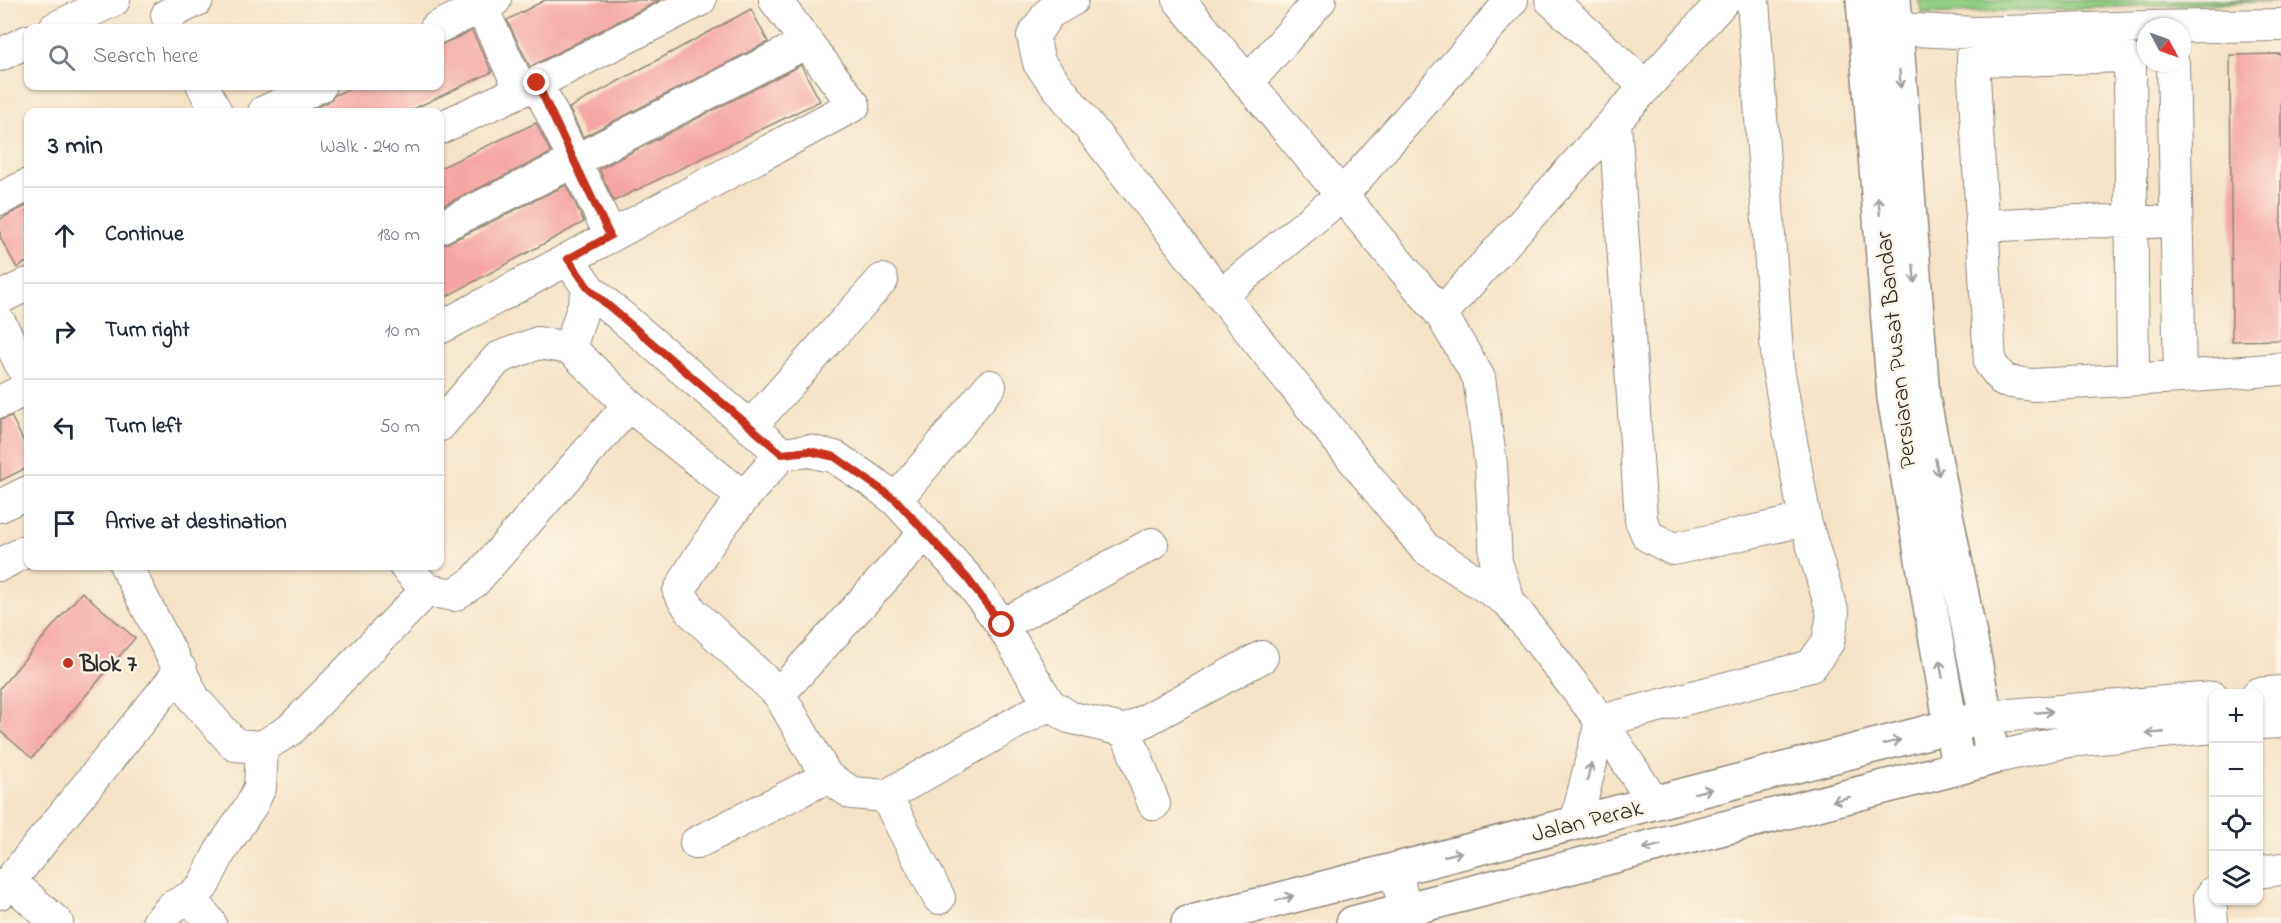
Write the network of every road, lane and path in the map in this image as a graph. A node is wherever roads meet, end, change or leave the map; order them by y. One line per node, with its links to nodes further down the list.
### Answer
1 (114, 0): 16 (street)
2 (197, 0): 14 (street)
3 (700, 0): 27 (street)
4 (775, 0): 21 (street)
5 (1072, 0): 48 (street)
6 (1179, 0): 26 (street)
7 (1320, 0): 26 (street)
8 (1512, 0): 37 (street)
9 (1551, 0): 28 (street)
10 (1724, 0): 28 (street)
11 (1753, 0): 69 (street)
12 (1863, 0): 90 (main road, Persiaran Pusat Bandar, one-way to 12)
13 (488, 3): 17 (street); 27 (street)
14 (167, 15)
15 (1895, 15): 23 (street); 86 (main road, Persiaran Pusat Bandar, one-way to 86)
16 (63, 24)
17 (444, 24)
18 (2281, 25): 19 (street)
19 (2191, 26)
20 (2137, 29): 23 (street)
21 (807, 42): 35 (street); 43 (street)
22 (24, 44): 24 (street)
23 (1974, 46): 39 (street); 42 (street)
24 (0, 55)
25 (2173, 72): 40 (street)
26 (1248, 82): 37 (street)
27 (529, 87): 34 (street); 35 (street)
28 (1646, 87): 33 (street)
29 (205, 90): 31 (street)
30 (311, 90): 32 (street)
31 (214, 108)
32 (273, 108)
33 (1615, 121): 50 (street); 69 (street)
34 (444, 126)
35 (575, 161): 41 (street); 43 (street)
36 (24, 186): 38 (street)
37 (1342, 195): 48 (street); 50 (street)
38 (0, 199)
39 (2132, 221): 40 (street); 42 (street); 57 (street)
40 (2175, 224): 56 (street)
41 (444, 225)
42 (1981, 226): 57 (street)
43 (610, 236): 44 (street)
44 (568, 259): 47 (street); 52 (street)
45 (882, 280): 63 (street)
46 (24, 286): 49 (street)
47 (589, 289): 53 (street); 63 (street)
48 (1221, 295): 77 (street)
49 (0, 298)
50 (1441, 314): 77 (street)
51 (0, 323): 55 (street)
52 (444, 326)
53 (570, 348): 61 (street); 62 (street)
54 (2281, 369): 56 (street)
55 (24, 370)
56 (2180, 377): 57 (street)
57 (2133, 379)
58 (990, 386): 67 (street)
59 (24, 390): 60 (street)
60 (0, 402)
61 (629, 405): 66 (street); 76 (street)
62 (444, 420)
63 (750, 427): 64 (street)
64 (782, 454): 66 (street); 67 (street)
65 (24, 494): 68 (street)
66 (743, 497): 82 (street)
67 (896, 500): 70 (street)
68 (0, 506)
69 (1805, 520): 87 (street)
70 (925, 533): 78 (street); 82 (street)
71 (1152, 544): 78 (street)
72 (24, 552): 73 (street)
73 (0, 565)
74 (128, 570): 80 (street)
75 (409, 570): 76 (street)
76 (427, 590): 93 (street)
77 (1509, 602): 87 (street)
78 (1002, 625): 85 (street)
79 (1262, 657): 92 (street)
80 (181, 670): 93 (street); 106 (street)
81 (2281, 692): 83 (street)
82 (778, 694): 96 (street)
83 (2263, 694)
84 (2209, 698): 86 (street, one-way to 84)
85 (1049, 704): 92 (street); 97 (street)
86 (1986, 717): 90 (main road, Jalan Perak); 94 (main road, Persiaran Pusat Bandar)
87 (1601, 721): 98 (street); 100 (street, one-way to 87)
88 (2281, 722): 89 (street)
89 (2263, 723)
90 (1951, 727): 95 (main road, Persiaran Pusat Bandar); 98 (main road, Jalan Perak, one-way to 90)
91 (2209, 727): 94 (street, one-way to 94)
92 (1126, 731): 99 (street)
93 (262, 747): 107 (street)
94 (1992, 758): 95 (main road, Jalan Perak)
95 (1958, 768): 102 (main road, Jalan Perak, one-way to 102)
96 (827, 777): 97 (street); 101 (street)
97 (886, 796): 108 (street)
98 (1654, 803): 100 (main road, Jalan Perak)
99 (1154, 804)
100 (1563, 826): 102 (main road); 103 (main road, Jalan Perak, one-way to 100)
101 (696, 843)
102 (1611, 858): 110 (main road, Jalan Perak)
103 (1396, 869): 110 (street); 114 (main road, Jalan Perak, one-way to 103)
104 (2281, 869): 105 (street)
105 (2263, 871)
106 (5, 887): 111 (street)
107 (191, 897): 112 (street); 113 (street)
108 (939, 898)
109 (2211, 905): 116 (street)
110 (1406, 917): 115 (main road, Jalan Perak)
111 (57, 923)
112 (158, 923)
113 (210, 923)
114 (1188, 923)
115 (1353, 923)
116 (2212, 923)

